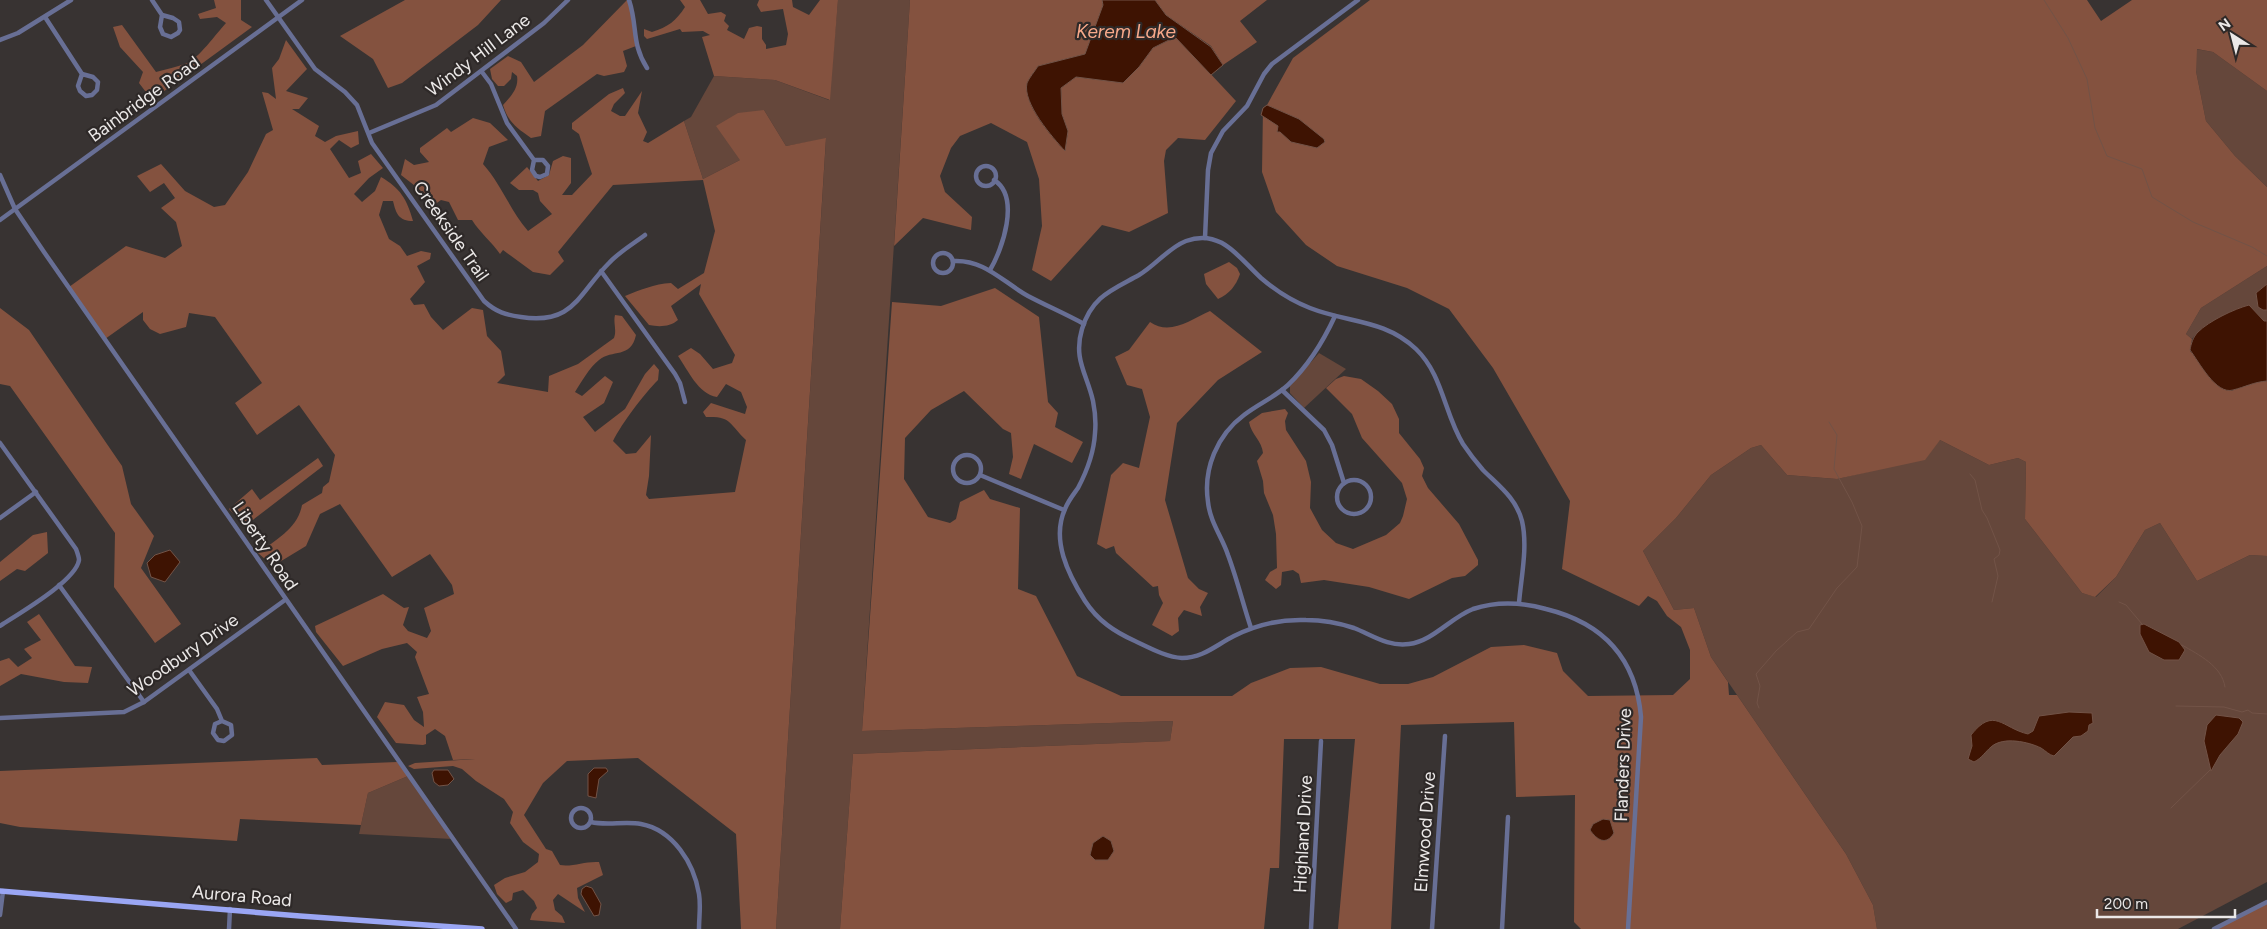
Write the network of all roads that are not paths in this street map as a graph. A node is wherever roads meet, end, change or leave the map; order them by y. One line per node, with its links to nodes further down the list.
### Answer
1 (71, 0): 9 (street)
2 (152, 0): 8 (street)
3 (266, 0): 10 (street, Creekside Trail)
4 (302, 0): 10 (street, Bainbridge Road)
5 (568, 0): 13 (street, Windy Hill Lane)
6 (630, 0): 12 (street)
7 (1358, 0): 22 (street)
8 (162, 15): 8 (street)
9 (45, 17): 11 (street); 14 (street)
10 (278, 19): 15 (street, Creekside Trail); 19 (street, Bainbridge Road)
11 (0, 40)
12 (647, 68)
13 (482, 72): 15 (street, Windy Hill Lane); 16 (street)
14 (82, 74): 14 (street)
15 (369, 133): 25 (street, Creekside Trail)
16 (534, 160)
17 (0, 175): 19 (street, Liberty Road)
18 (994, 180): 18 (street); 24 (street)
19 (15, 209): 20 (street, Bainbridge Road); 37 (street, Liberty Road)
20 (0, 220)
21 (645, 234): 25 (street, Creekside Trail)
22 (1204, 238): 26 (street); 27 (street, Flanders Drive)
23 (953, 261): 23 (street); 24 (street)
24 (990, 270): 27 (street)
25 (601, 271): 29 (street)
26 (1334, 316): 28 (street); 38 (street)
27 (1084, 324): 34 (street, Flanders Drive)
28 (1282, 390): 32 (street); 40 (street)
29 (685, 402)
30 (0, 443): 33 (street)
31 (980, 475): 31 (street); 34 (street)
32 (1344, 484): 32 (street)
33 (36, 492): 35 (street); 36 (street)
34 (1064, 510): 40 (street, Flanders Drive)
35 (0, 518)
36 (59, 585): 39 (street); 42 (street)
37 (285, 600): 41 (street, Woodbury Drive); 55 (street, Liberty Road)
38 (1518, 603): 40 (street, Flanders Drive); 60 (street, Flanders Drive)
39 (0, 626)
40 (1251, 628)
41 (189, 670): 42 (street, Woodbury Drive); 44 (street)
42 (144, 702): 43 (street, Woodbury Drive)
43 (0, 718)
44 (222, 721): 44 (street)
45 (1445, 736): 58 (street, Elmwood Drive)
46 (1321, 741): 57 (street, Highland Drive)
47 (1508, 818): 59 (street)
48 (591, 822): 48 (street); 56 (street)
49 (1, 891): 51 (main road, Aurora Road); 52 (street)
50 (2267, 902): 61 (street)
51 (230, 909): 53 (street); 54 (main road, Aurora Road)
52 (0, 915)
53 (229, 929)
54 (482, 929)
55 (516, 929)
56 (699, 929)
57 (1311, 929)
58 (1432, 929)
59 (1502, 929)
60 (1628, 929)
61 (2214, 929)

